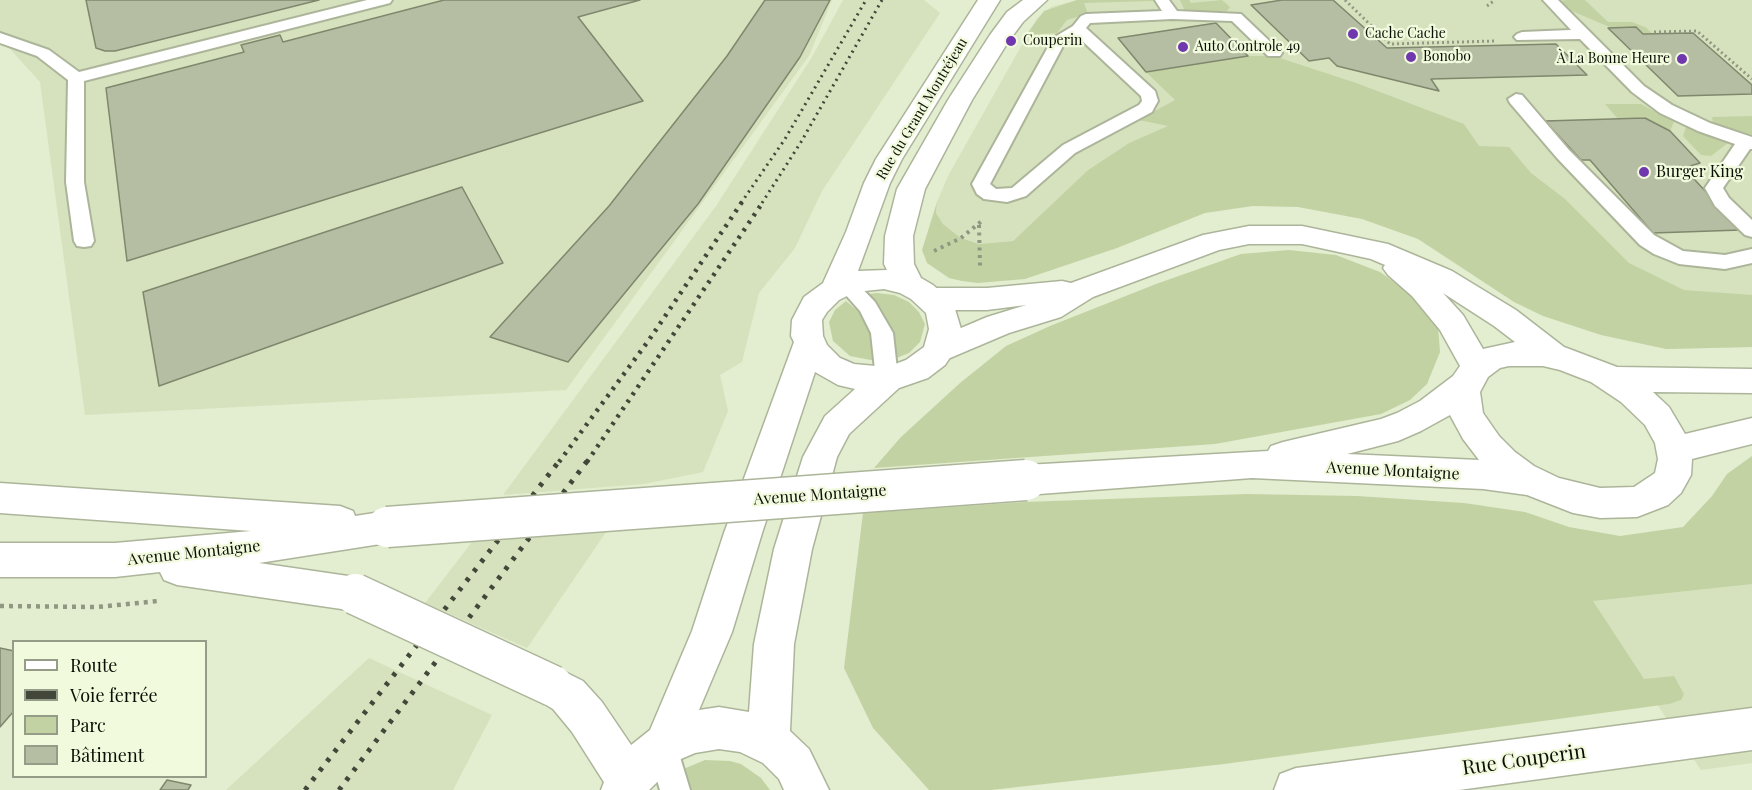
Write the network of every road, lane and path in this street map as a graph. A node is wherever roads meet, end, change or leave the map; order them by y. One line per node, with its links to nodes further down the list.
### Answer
1 (385, 0): 17 (lane)
2 (989, 0): 29 (main road, Rue du Grand Montréjeau)
3 (1036, 0): 31 (main road, Rue du Grand Montréjeau)
4 (1162, 0): 9 (lane)
5 (1346, 0): 15 (path)
6 (1495, 0): 8 (path)
7 (1550, 0): 12 (lane)
8 (1487, 6)
9 (1172, 15): 10 (lane); 16 (lane)
10 (1078, 29): 21 (lane); 21 (lane)
11 (1654, 32): 18 (path)
12 (1584, 34): 13 (lane); 20 (lane)
13 (1522, 37)
14 (0, 39): 17 (lane)
15 (1503, 41)
16 (1274, 53)
17 (76, 78): 24 (lane)
18 (1752, 79)
19 (1516, 99): 27 (lane)
20 (1749, 142): 23 (lane)
21 (999, 197): 22 (path)
22 (979, 225): 26 (path); 28 (path)
23 (1752, 231)
24 (84, 241)
25 (1378, 251): 30 (main road); 34 (main road); 35 (main road)
26 (929, 252)
27 (1752, 256)
28 (981, 272)
29 (841, 286): 31 (main road); 32 (main road, Rue du Grand Montréjeau); 36 (lane)
30 (1082, 290): 31 (main road); 33 (main road)
31 (920, 292): 33 (main road, Rue du Grand Montréjeau)
32 (809, 344): 36 (main road); 51 (main road, Rue du Grand Montréjeau)
33 (939, 350): 36 (main road)
34 (1555, 357): 35 (main road); 37 (main road)
35 (1471, 377): 41 (main road, Avenue Montaigne); 42 (main road)
36 (887, 379): 50 (main road)
37 (1612, 379): 38 (main road); 40 (main road)
38 (1752, 381)
39 (1752, 431): 40 (main road)
40 (1674, 450): 42 (main road)
41 (1252, 464): 42 (main road, Avenue Montaigne); 44 (main road, Avenue Montaigne, bridge)
42 (1533, 482)
43 (0, 498): 44 (main road, Avenue Montaigne)
44 (387, 527): 45 (main road, Avenue Montaigne)
45 (115, 560): 46 (main road, Avenue Montaigne); 52 (main road, bridge)
46 (1, 561)
47 (160, 602): 48 (path)
48 (0, 606)
49 (1752, 729): 55 (main road, Rue Couperin)
50 (768, 741): 51 (main road); 53 (main road)
51 (666, 744): 52 (main road); 54 (lane)
52 (626, 785)
53 (811, 785)
54 (675, 790)
55 (1296, 790)

